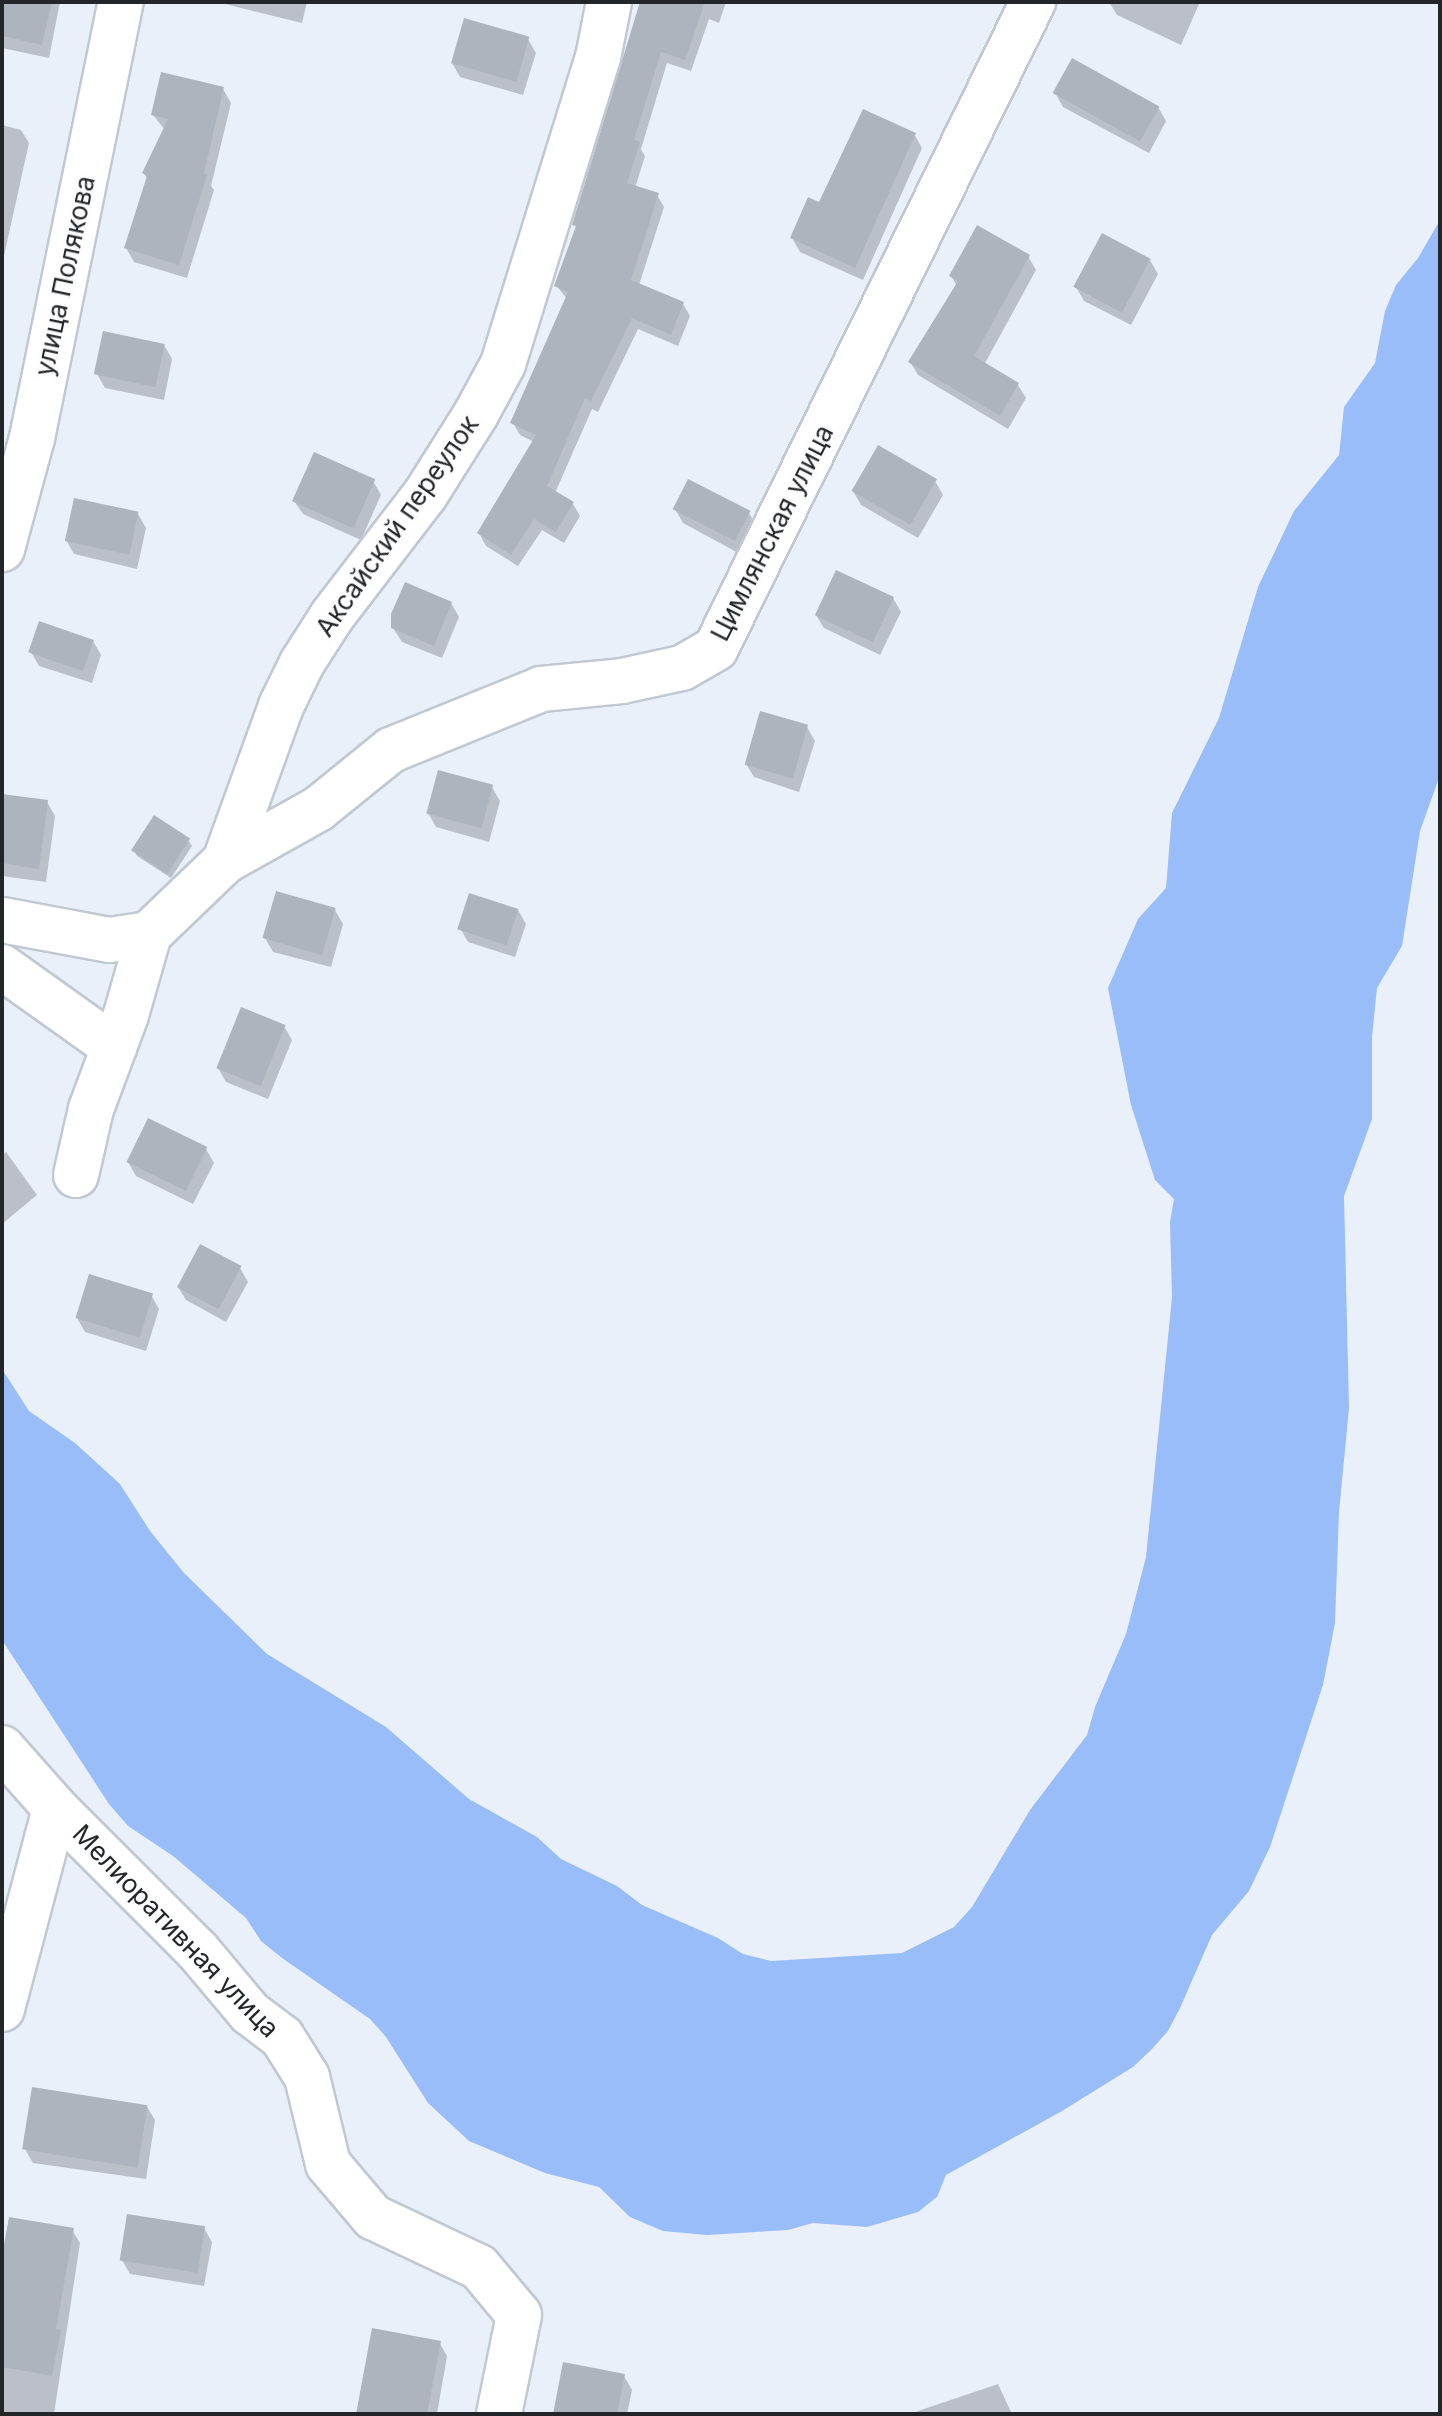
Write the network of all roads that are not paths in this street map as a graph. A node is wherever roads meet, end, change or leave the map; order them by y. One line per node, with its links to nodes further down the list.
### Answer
1 (121, 2): 4 (street, улица Полякова)
2 (609, 2): 5 (street, Аксайский переулок)
3 (1033, 2): 5 (street, Цимлянская улица)
4 (2, 549)
5 (225, 861): 7 (street, Цимлянская улица)
6 (2, 920): 7 (street)
7 (149, 934): 9 (street)
8 (2, 967): 9 (street)
9 (114, 1047): 10 (street)
10 (76, 1175)
11 (2, 1748): 12 (street, Мелиоративная улица)
12 (55, 1808): 13 (street); 14 (street, Мелиоративная улица)
13 (2, 2009)
14 (499, 2414)

